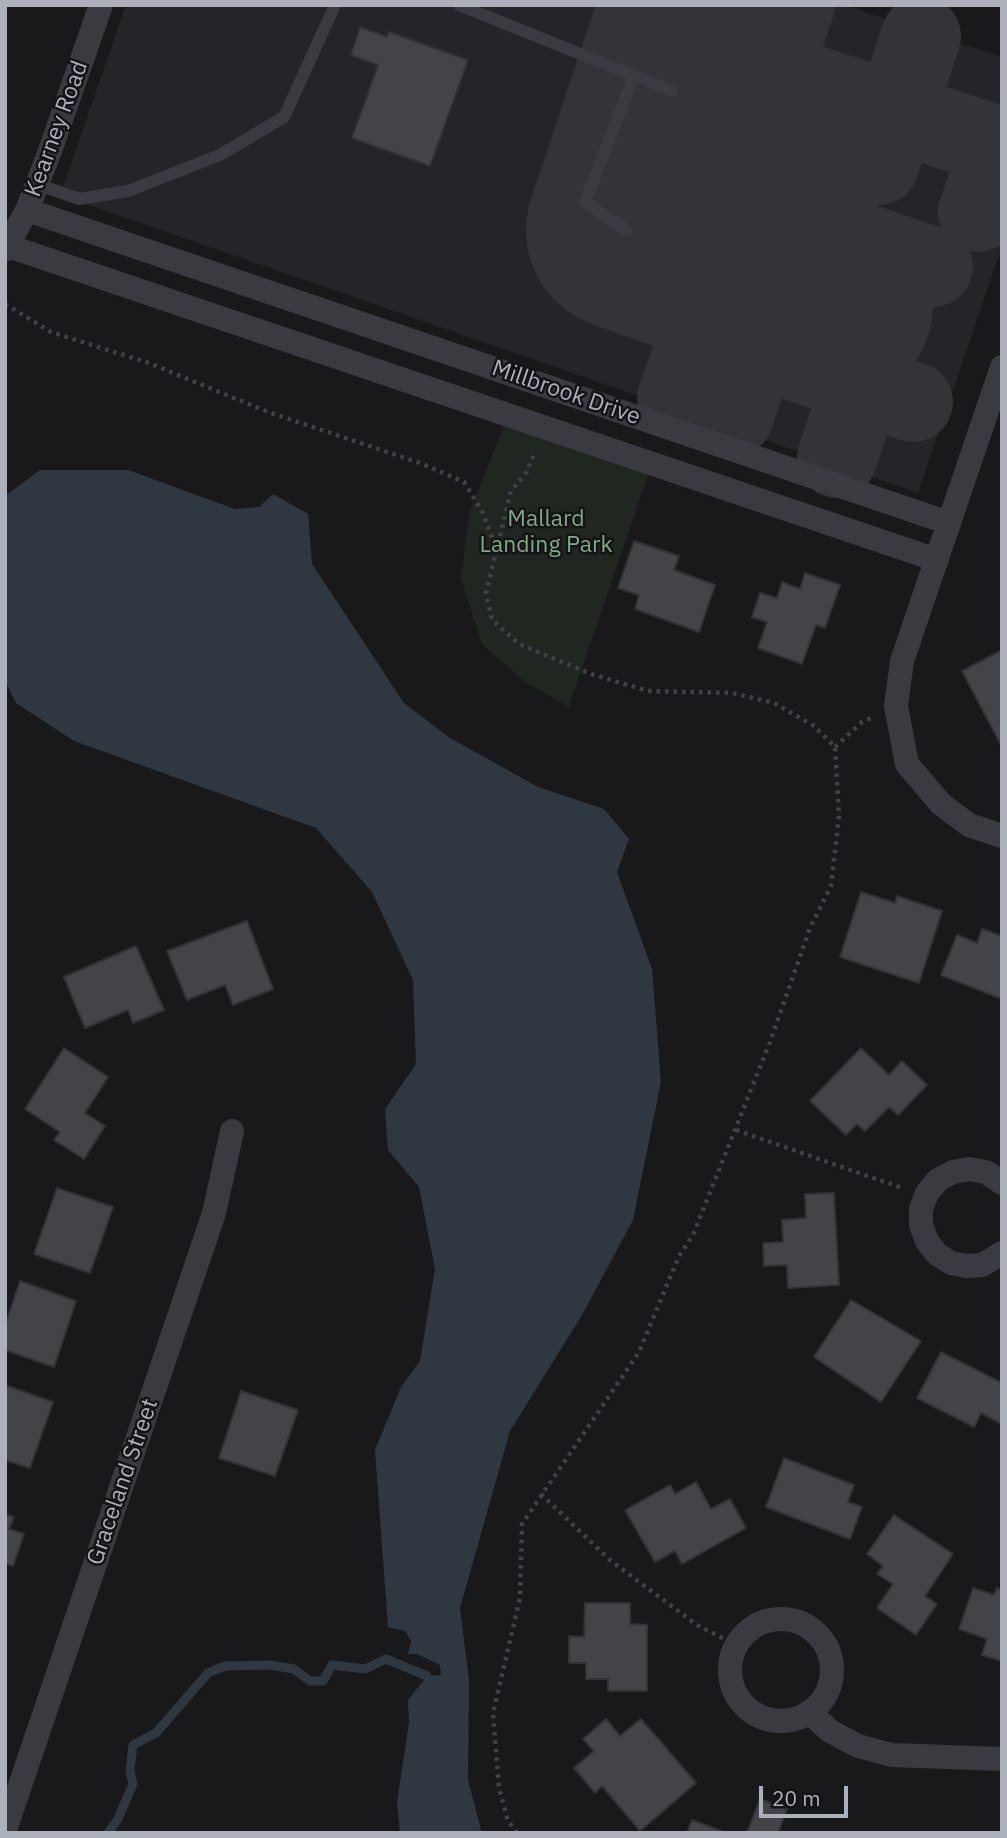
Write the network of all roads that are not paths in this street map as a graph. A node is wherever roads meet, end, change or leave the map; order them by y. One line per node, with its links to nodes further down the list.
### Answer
1 (101, 5): 6 (street, Kearney Road)
2 (334, 5): 6 (lane)
3 (458, 5): 4 (lane)
4 (634, 76): 5 (lane); 8 (lane)
5 (673, 91)
6 (37, 184): 7 (street, Kearney Road)
7 (27, 210): 9 (street, Kearney Road); 11 (street, Millbrook Drive)
8 (626, 230)
9 (7, 248): 12 (street, Millbrook Drive)
10 (1002, 367): 11 (street)
11 (950, 523): 12 (street)
12 (937, 559): 13 (street)
13 (1002, 836)
14 (232, 1131): 19 (street, Graceland Street)
15 (1002, 1182): 16 (street)
16 (1000, 1259)
17 (809, 1712): 17 (street); 18 (street)
18 (1002, 1759)
19 (5, 1830)

